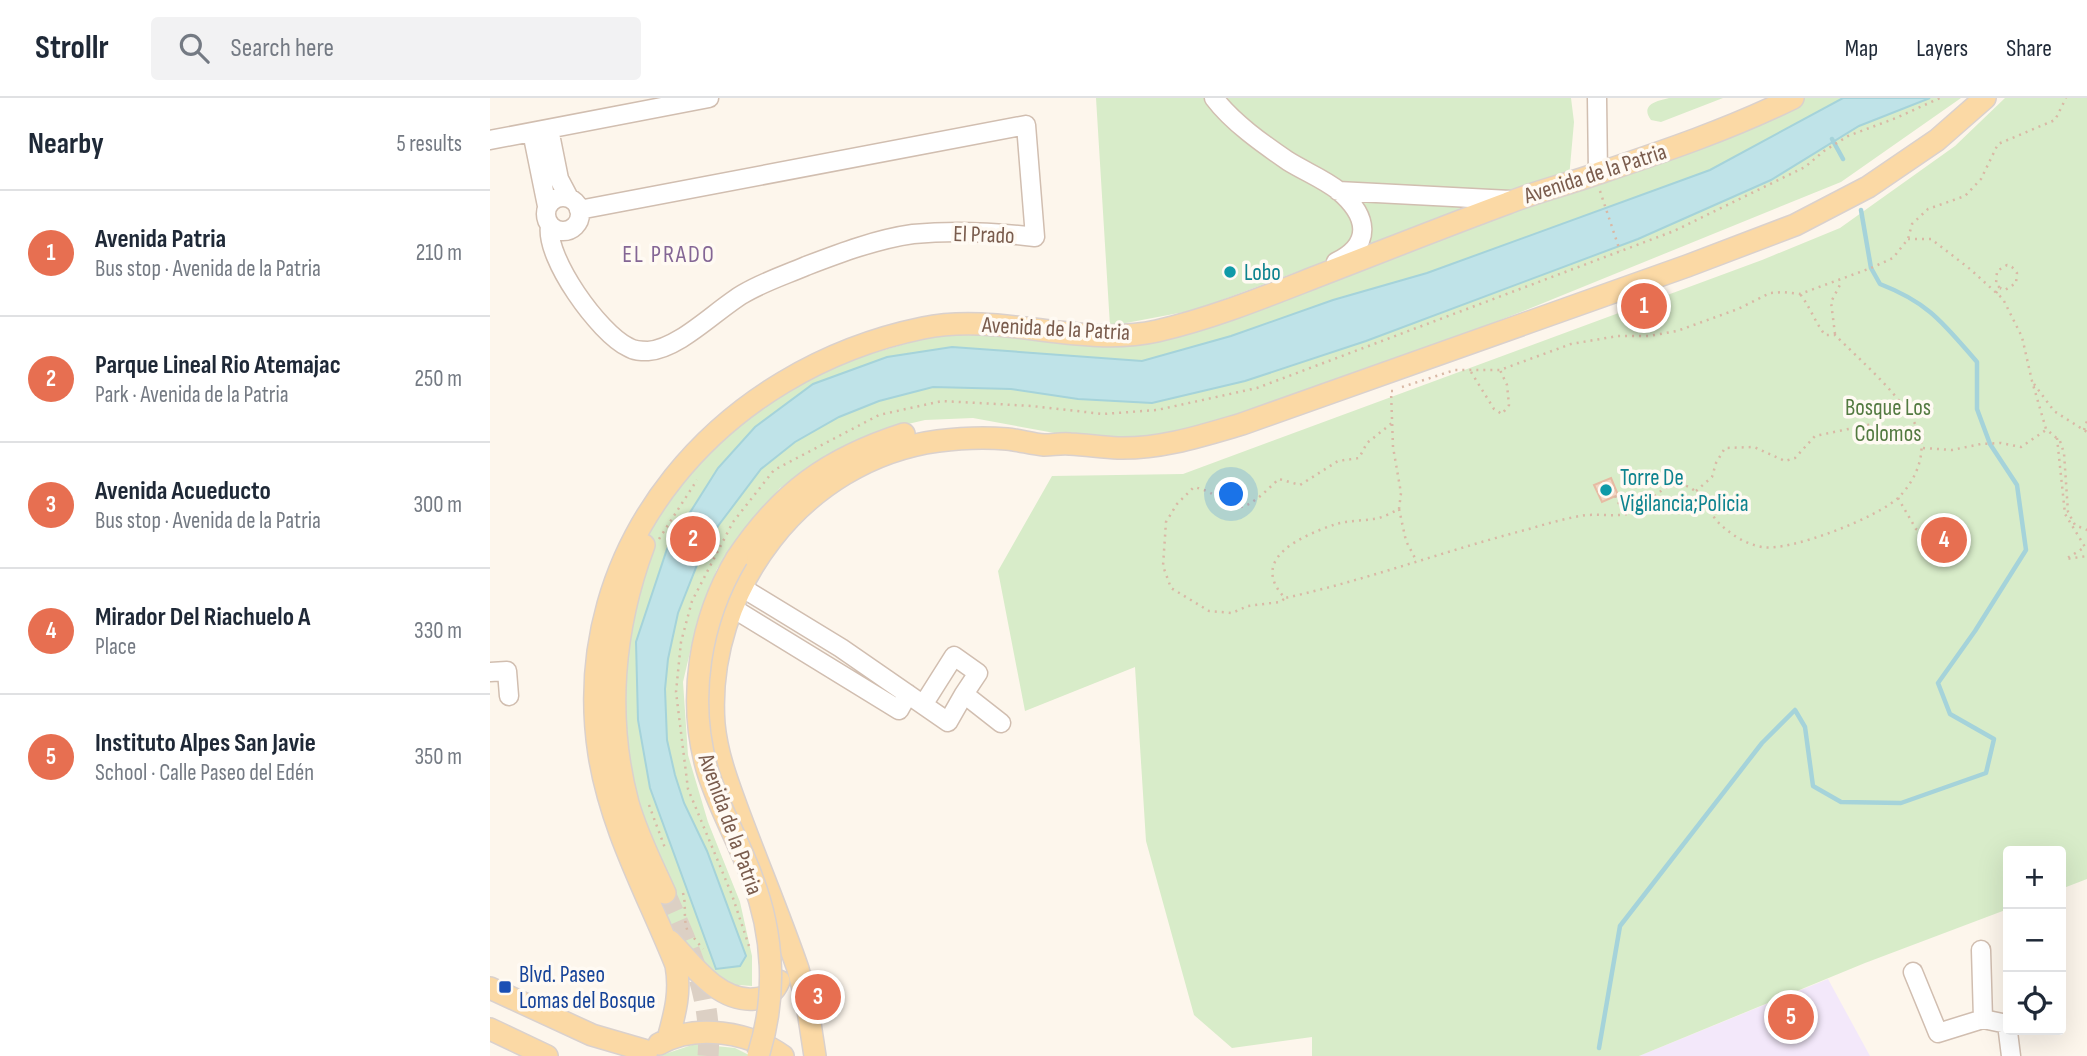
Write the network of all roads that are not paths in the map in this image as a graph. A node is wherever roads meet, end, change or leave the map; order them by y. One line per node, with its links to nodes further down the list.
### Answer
1 (709, 98): 6 (street)
2 (1214, 98): 9 (street)
3 (1597, 98): 8 (street)
4 (1793, 98): 8 (main road, Avenida de la Patria)
5 (1985, 98): 15 (main road, Avenida de la Patria)
6 (540, 130): 7 (street); 11 (street); 12 (street)
7 (490, 140)
8 (1599, 182): 10 (main road, Avenida de la Patria)
9 (1339, 191): 10 (street); 14 (street)
10 (1513, 200): 14 (main road, Avenida de la Patria)
11 (574, 204): 12 (street); 13 (street); 13 (street, El Prado)
12 (547, 206): 13 (street)
13 (550, 226)
14 (1266, 296): 16 (main road, Avenida de la Patria)
15 (1068, 444): 17 (main road, Avenida de la Patria); 39 (main road, Avenida de la Patria, bridge)
16 (666, 487): 27 (main road, Avenida de la Patria); 28 (main road, Avenida de la Patria)
17 (741, 587): 18 (main road, Avenida de la Patria); 19 (street)
18 (731, 607): 20 (street); 26 (main road, Avenida de la Patria)
19 (841, 648): 20 (street); 24 (street)
20 (829, 667): 24 (street)
21 (490, 672): 23 (street)
22 (964, 694): 24 (street); 24 (street); 25 (street)
23 (509, 696)
24 (916, 700)
25 (1001, 723)
26 (764, 881): 28 (main road); 41 (main road, Avenida de la Patria)
27 (673, 889)
28 (664, 935): 35 (main road, Avenida de la Patria)
29 (1981, 950): 33 (street)
30 (1913, 972): 33 (street)
31 (490, 988): 36 (main road)
32 (490, 1002): 38 (main road)
33 (1983, 1019): 42 (street)
34 (490, 1029): 37 (main road)
35 (668, 1039): 36 (main road); 40 (main road)
36 (645, 1053)
37 (547, 1056)
38 (611, 1056)
39 (758, 1056)
40 (783, 1056)
41 (815, 1056)
42 (2011, 1056)

